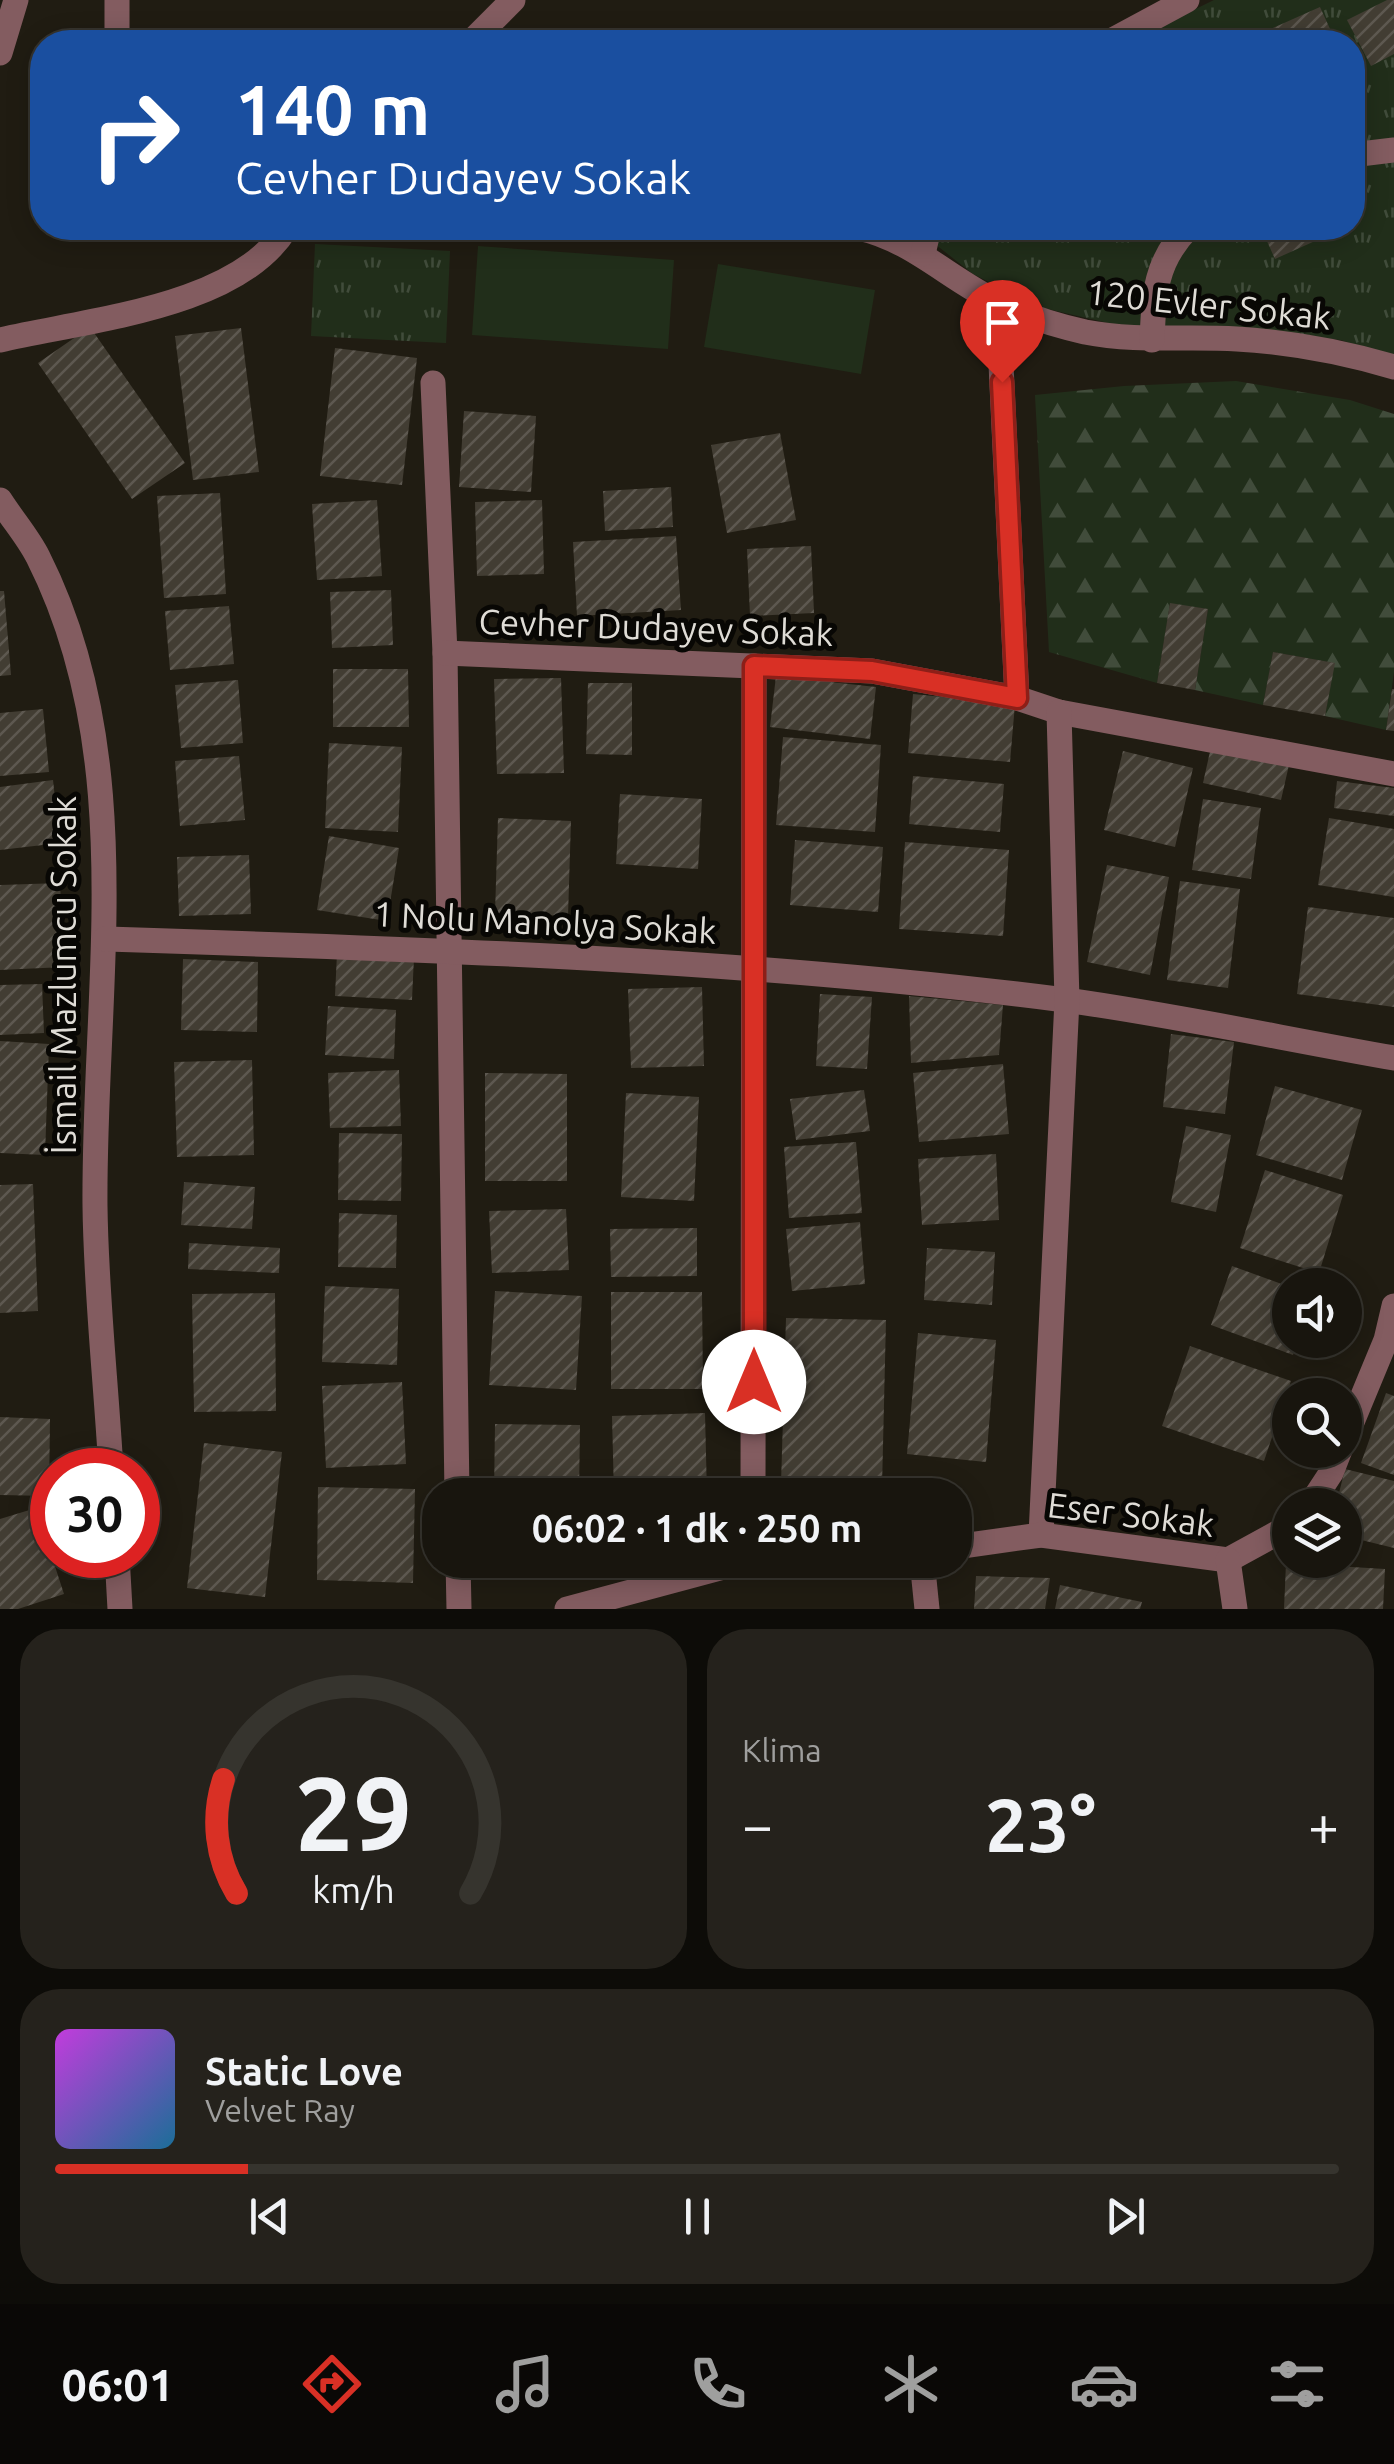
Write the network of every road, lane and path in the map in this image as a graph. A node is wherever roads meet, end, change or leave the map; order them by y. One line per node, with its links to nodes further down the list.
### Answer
1 (16, 0): 8 (street)
2 (118, 0): 5 (street)
3 (513, 0): 6 (street)
4 (1187, 0): 7 (street)
5 (117, 30)
6 (483, 30)
7 (1131, 30)
8 (0, 52)
9 (1394, 150): 10 (street)
10 (1365, 153)
11 (278, 240): 17 (street)
12 (894, 240): 15 (street, 120 Evler Sokak)
13 (926, 240): 15 (street)
14 (1176, 240): 18 (street)
15 (923, 254): 16 (street, 120 Evler Sokak)
16 (998, 302): 18 (street, 120 Evler Sokak); 24 (street)
17 (0, 340)
18 (1152, 340): 19 (street, 120 Evler Sokak)
19 (1394, 366)
20 (433, 383): 22 (street)
21 (0, 500): 27 (street, İsmail Mazlumcu Sokak)
22 (445, 653): 23 (street, Cevher Dudayev Sokak); 28 (street)
23 (754, 666): 24 (street, Cevher Dudayev Sokak); 29 (street)
24 (1017, 698): 25 (street, Cevher Dudayev Sokak)
25 (1059, 712): 26 (street, Cevher Dudayev Sokak); 30 (street)
26 (1394, 774)
27 (105, 939): 28 (street, 1 Nolu Manolya Sokak); 34 (street, İsmail Mazlumcu Sokak)
28 (450, 950): 29 (street, 1 Nolu Manolya Sokak); 35 (street)
29 (756, 969): 30 (street, 1 Nolu Manolya Sokak); 36 (street)
30 (1067, 1000): 31 (street, 1 Nolu Manolya Sokak); 37 (street)
31 (1394, 1058)
32 (1394, 1306): 33 (street)
33 (1362, 1398)
34 (110, 1448)
35 (457, 1478)
36 (753, 1478)
37 (1041, 1535): 39 (street, Eser Sokak); 40 (street, Eser Sokak)
38 (1272, 1536): 40 (street, Eser Sokak)
39 (972, 1545)
40 (1228, 1560): 49 (street)
41 (118, 1578): 45 (street)
42 (458, 1578): 46 (street)
43 (683, 1578): 47 (street)
44 (924, 1578): 48 (street)
45 (120, 1609)
46 (459, 1609)
47 (567, 1609)
48 (927, 1609)
49 (1235, 1609)

